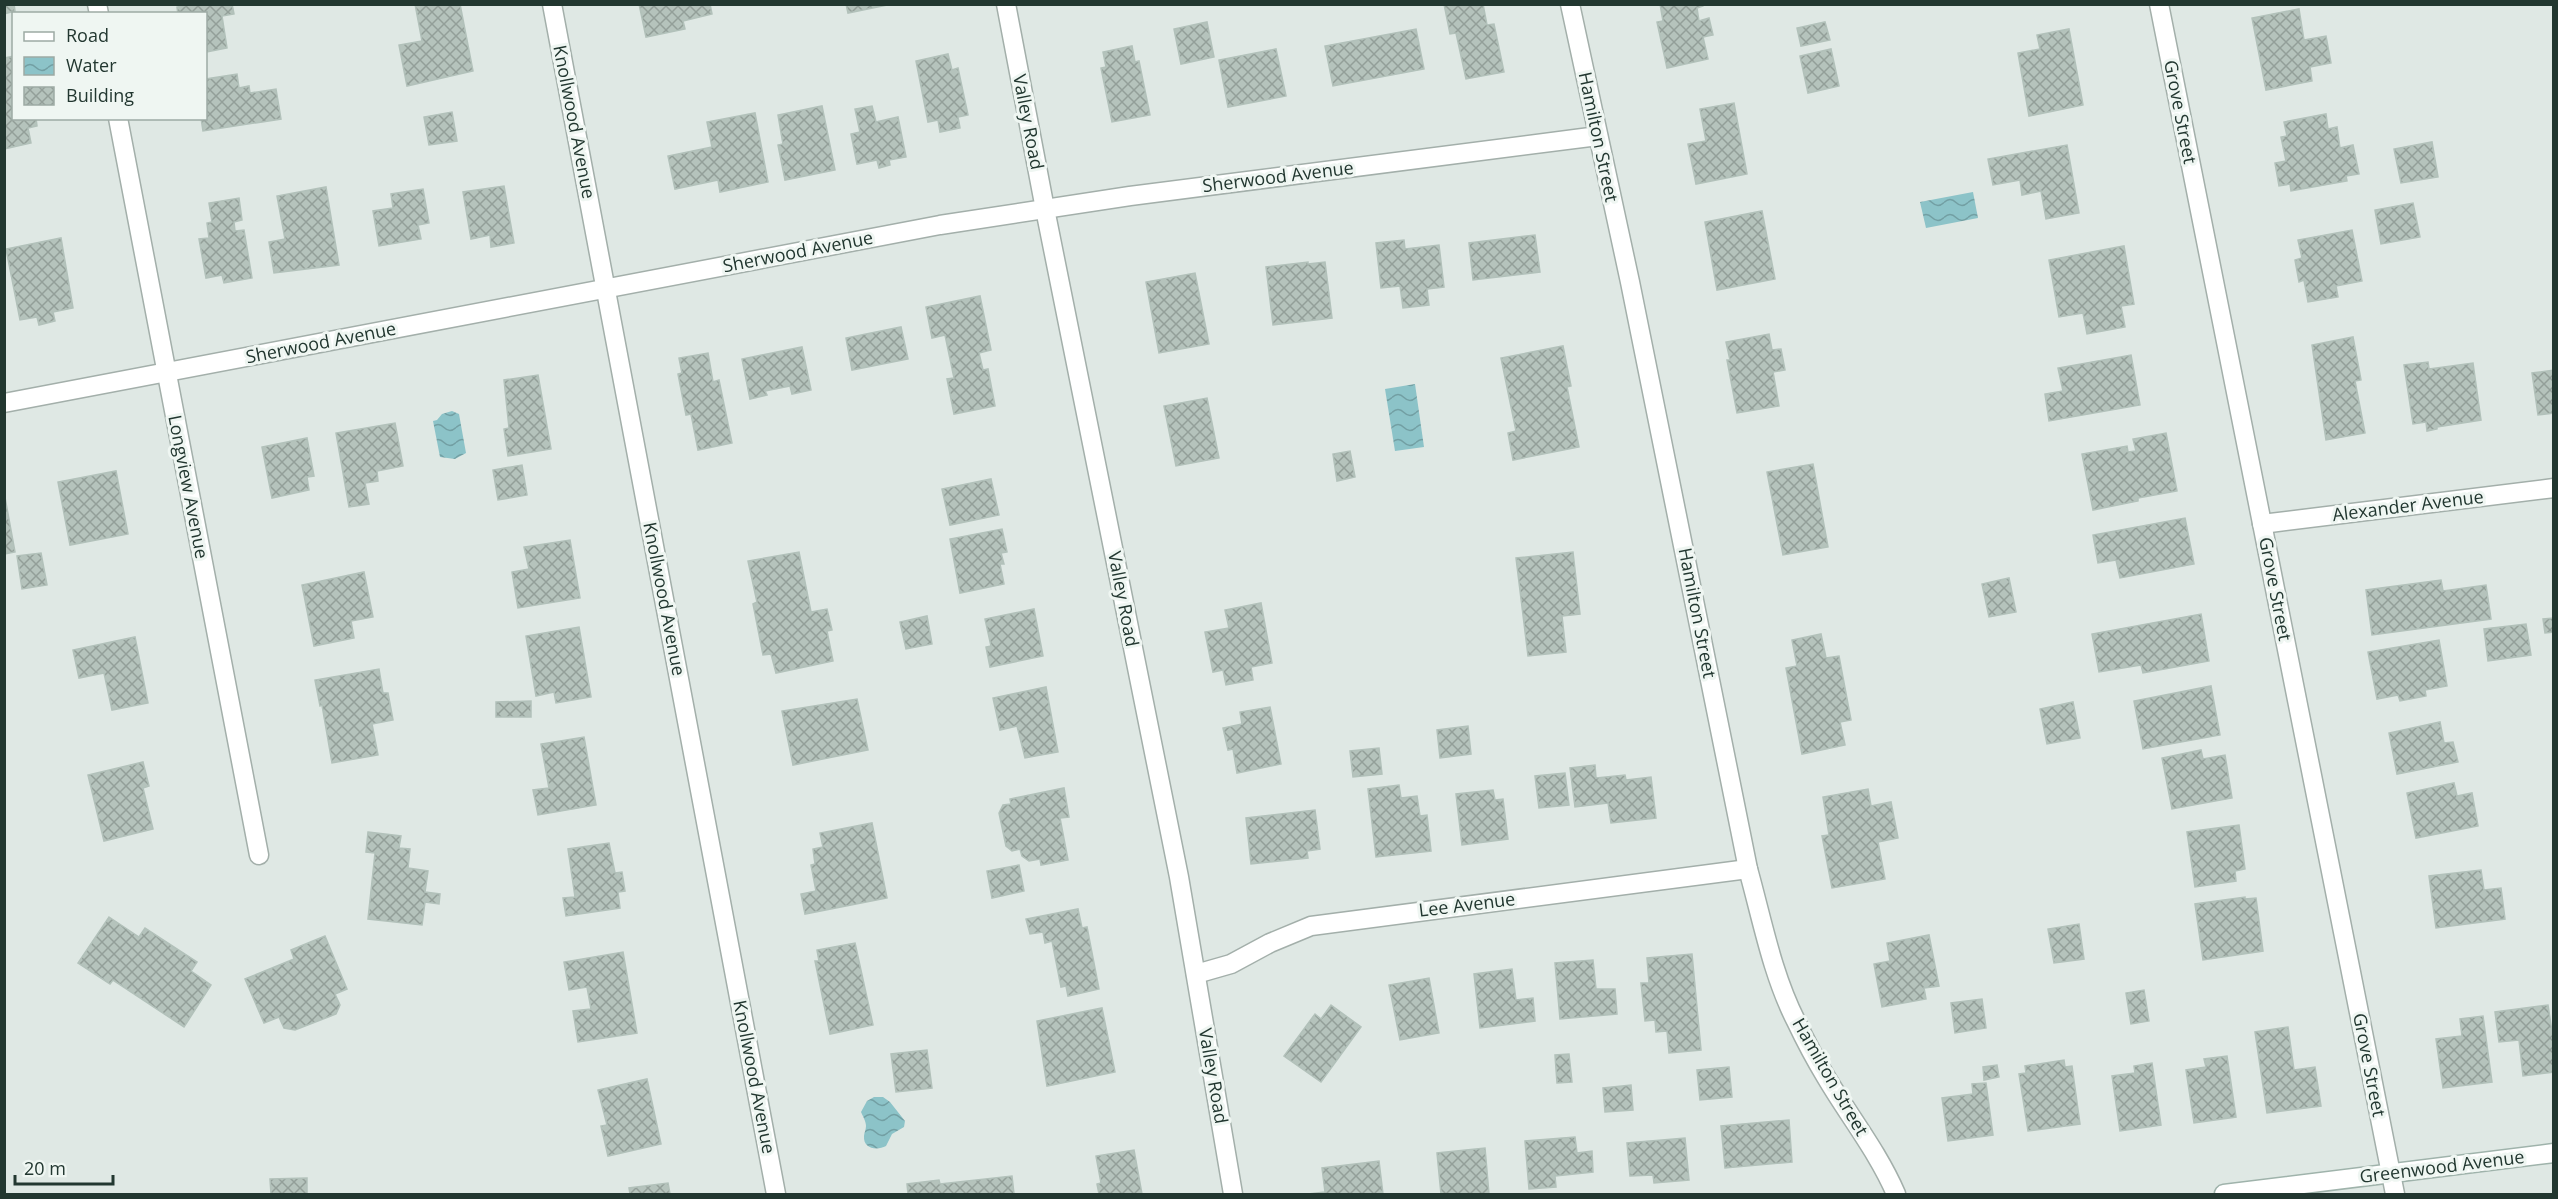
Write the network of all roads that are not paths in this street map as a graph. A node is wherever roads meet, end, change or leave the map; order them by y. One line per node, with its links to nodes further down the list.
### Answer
1 (552, 4): 8 (street, Knollwood Avenue)
2 (1006, 4): 7 (street, Valley Road)
3 (1570, 4): 6 (street, Hamilton Street)
4 (2159, 4): 12 (street, Grove Street)
5 (118, 120): 9 (street, Longview Avenue)
6 (1598, 136): 7 (street, Sherwood Avenue); 14 (street, Hamilton Street)
7 (1045, 209): 8 (street, Sherwood Avenue); 15 (street, Valley Road)
8 (606, 289): 9 (street, Sherwood Avenue); 18 (street, Knollwood Avenue)
9 (166, 373): 10 (street, Sherwood Avenue); 13 (street, Longview Avenue)
10 (4, 403)
11 (2553, 488): 12 (street, Alexander Avenue)
12 (2262, 524): 17 (street, Grove Street)
13 (259, 855)
14 (1748, 869): 15 (street, Lee Avenue); 20 (street, Hamilton Street)
15 (1196, 974): 19 (street, Valley Road)
16 (2553, 1153): 17 (street, Greenwood Avenue)
17 (2390, 1173): 21 (street, Greenwood Avenue); 22 (street, Grove Street)
18 (776, 1194)
19 (1233, 1194)
20 (1896, 1194)
21 (2224, 1194)
22 (2395, 1194)

